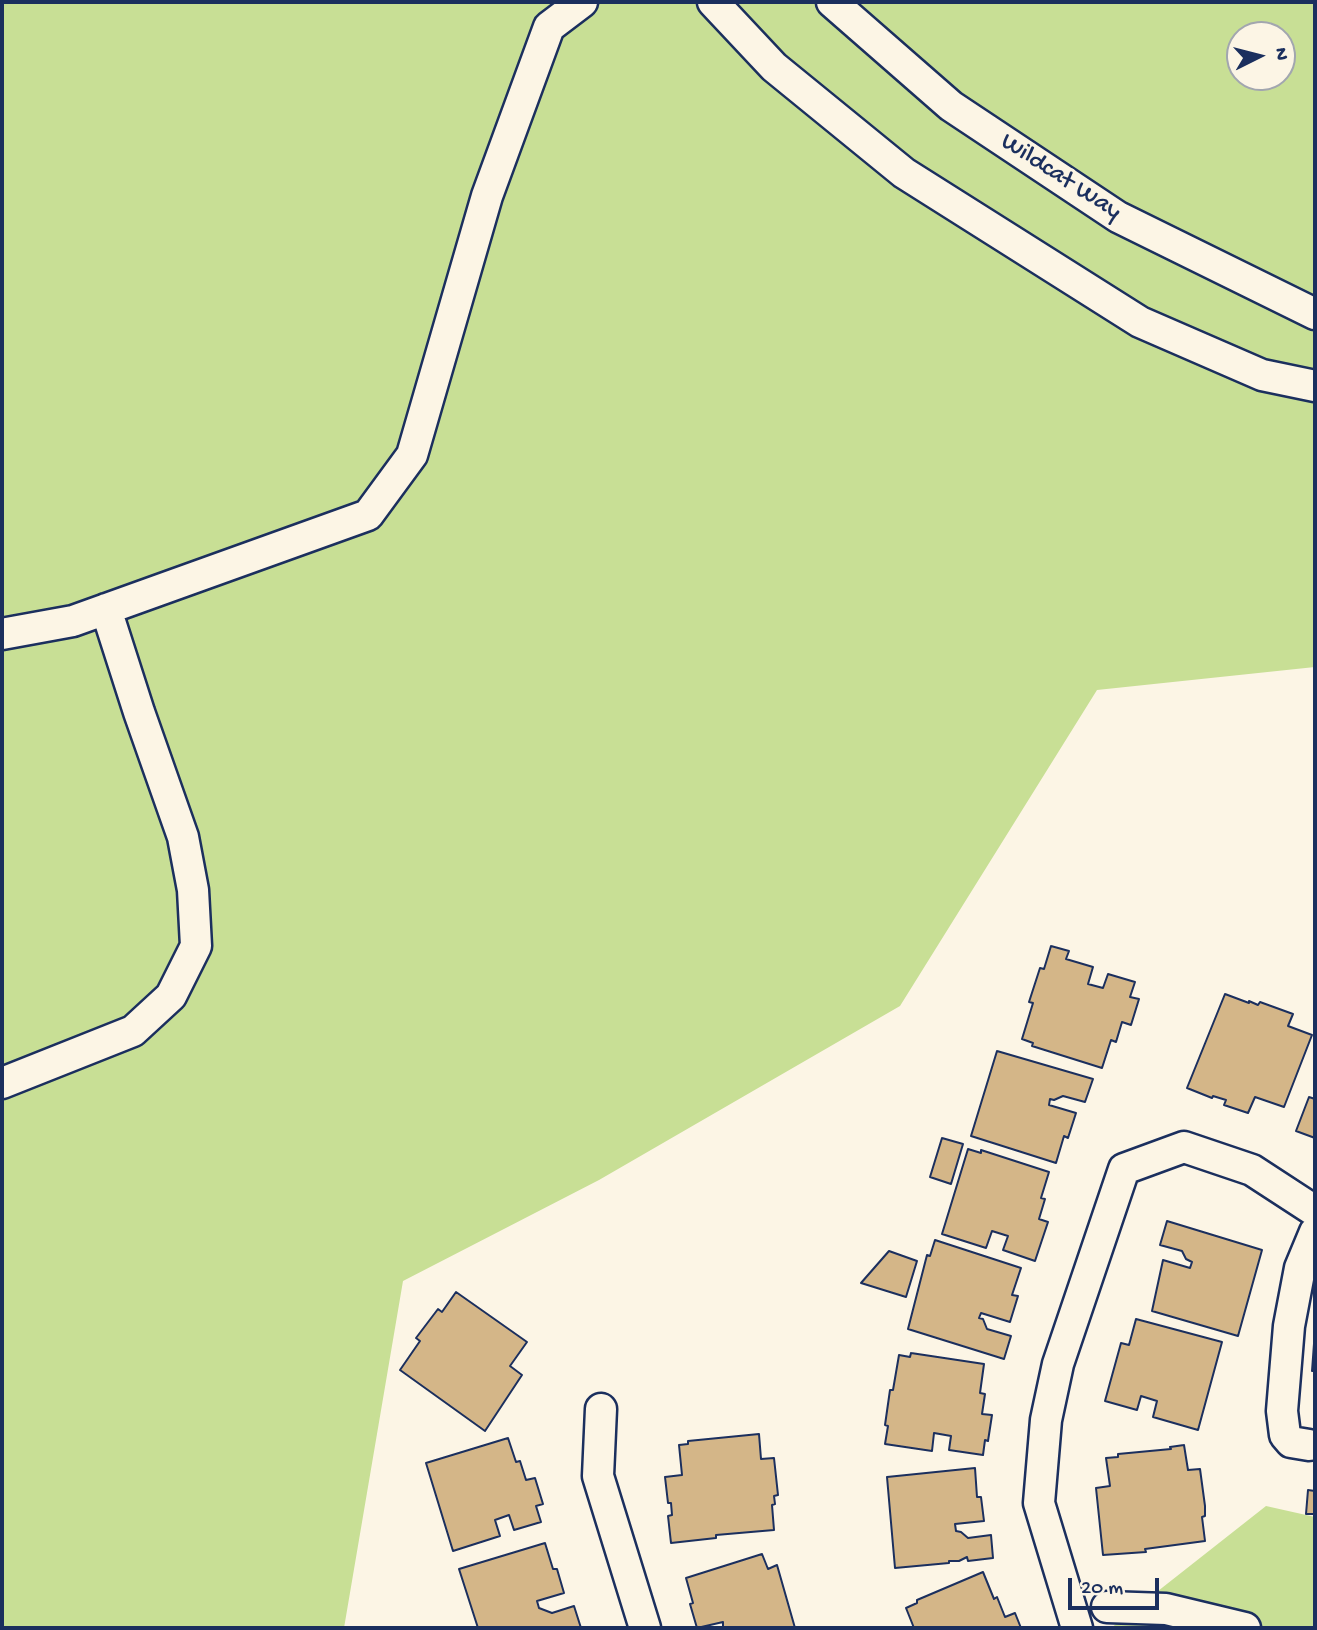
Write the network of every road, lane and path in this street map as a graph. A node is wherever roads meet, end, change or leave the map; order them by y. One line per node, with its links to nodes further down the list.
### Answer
1 (582, 2): 6 (street)
2 (713, 2): 5 (street)
3 (832, 2): 4 (street, Wildcat Way)
4 (1315, 314)
5 (1315, 386)
6 (106, 609): 7 (street); 8 (street)
7 (2, 634)
8 (2, 1083)
9 (1315, 1211): 15 (street)
10 (1315, 1233): 12 (street)
11 (601, 1409): 14 (street)
12 (1309, 1445)
13 (1107, 1607): 16 (street)
14 (645, 1628)
15 (1077, 1628)
16 (1245, 1628)

